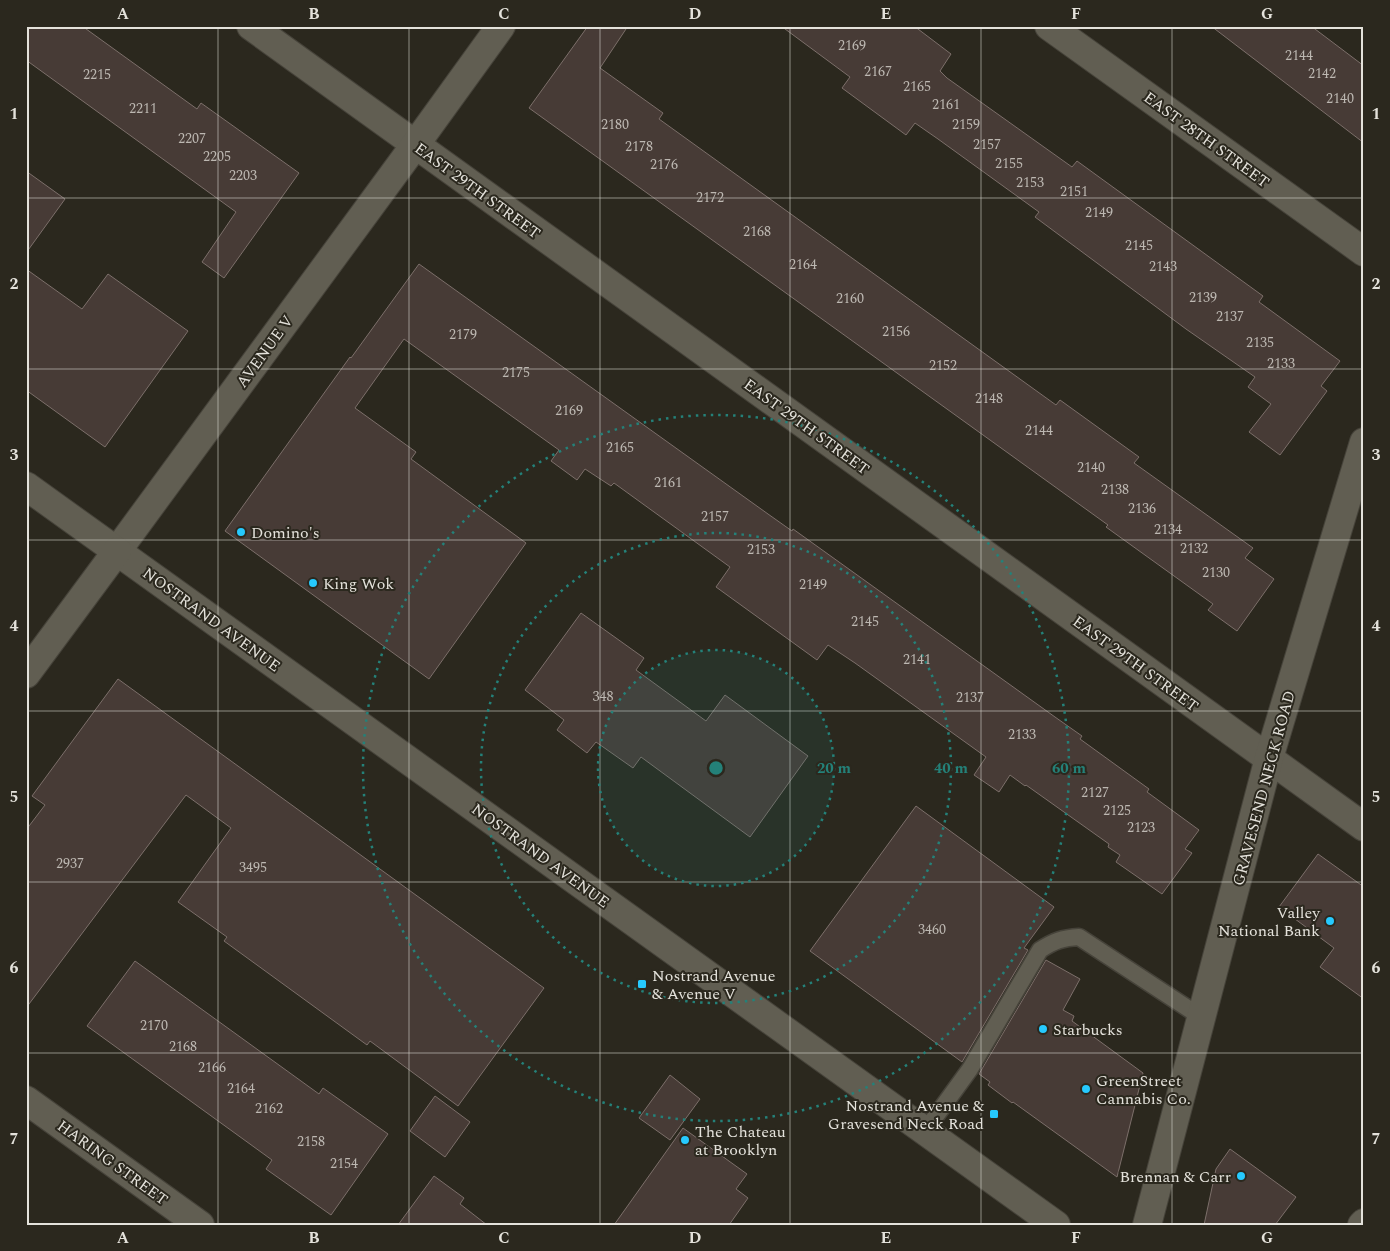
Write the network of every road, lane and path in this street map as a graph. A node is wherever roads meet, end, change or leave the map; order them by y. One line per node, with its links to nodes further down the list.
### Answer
1 (251, 26): 4 (street, EAST 29TH STREET)
2 (500, 26): 4 (street, AVENUE V)
3 (1049, 26): 5 (street, EAST 28TH STREET)
4 (415, 145): 8 (street, AVENUE V); 10 (street, EAST 29TH STREET)
5 (1364, 252)
6 (1364, 442): 10 (street, GRAVESEND NECK ROAD)
7 (26, 486): 8 (street, NOSTRAND AVENUE)
8 (117, 551): 9 (street, AVENUE V); 14 (street, NOSTRAND AVENUE)
9 (26, 674)
10 (1269, 758): 11 (street, EAST 29TH STREET); 12 (street, GRAVESEND NECK ROAD)
11 (1364, 827)
12 (1201, 1017): 14 (lane); 17 (street, GRAVESEND NECK ROAD)
13 (26, 1100): 15 (street, HARING STREET)
14 (925, 1131): 16 (street, NOSTRAND AVENUE)
15 (200, 1225)
16 (1056, 1225)
17 (1147, 1225)

